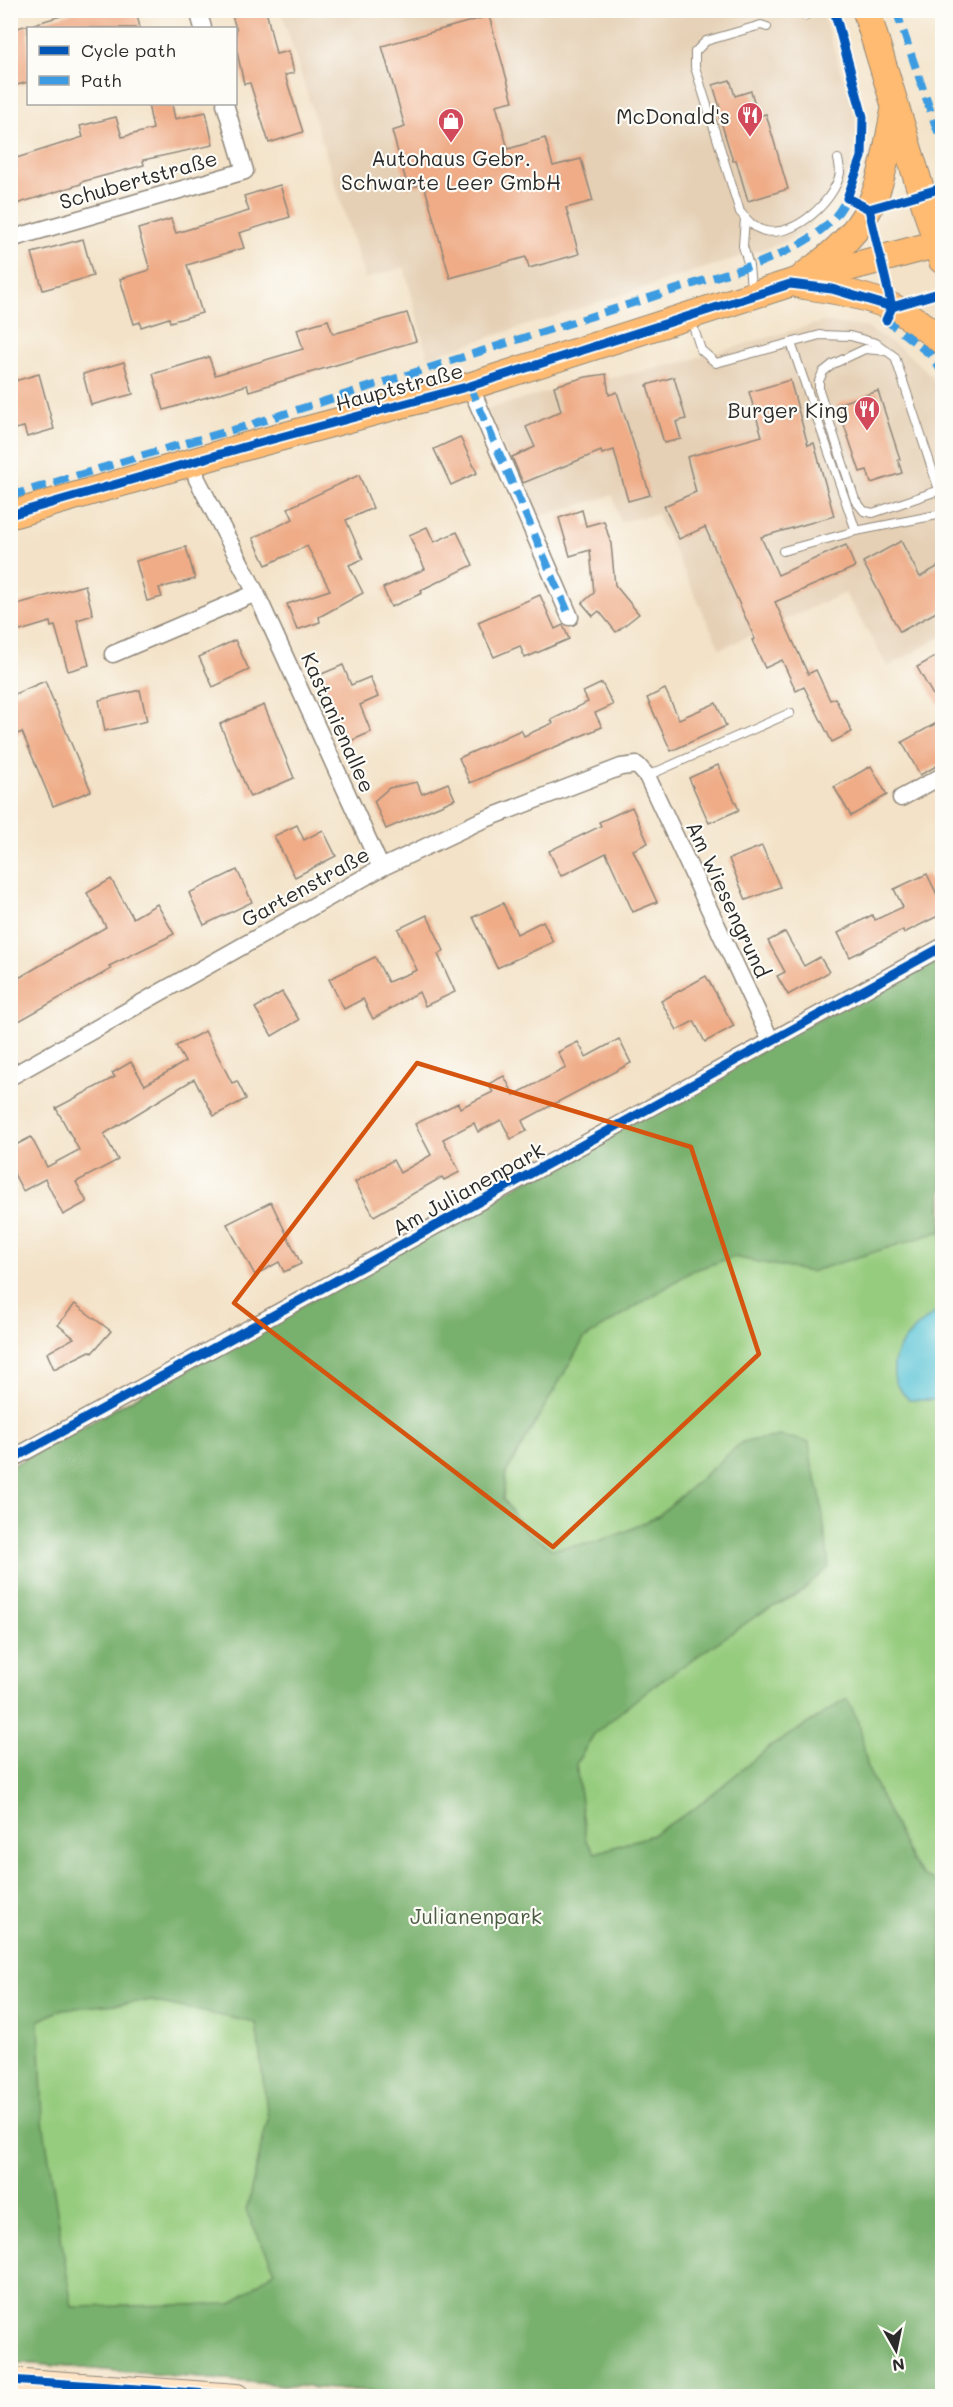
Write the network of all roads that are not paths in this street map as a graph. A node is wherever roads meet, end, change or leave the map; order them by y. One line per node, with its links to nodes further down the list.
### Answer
1 (198, 10): 3 (street)
2 (866, 10): 6 (main road)
3 (203, 27)
4 (766, 27): 8 (lane)
5 (225, 105): 9 (street, Schubertstraße)
6 (895, 108): 10 (main road); 11 (main road)
7 (838, 159): 8 (lane)
8 (745, 218): 12 (lane)
9 (10, 239)
10 (941, 249): 11 (main road, Hauptstraße)
11 (792, 283): 12 (main road, Hauptstraße); 14 (main road)
12 (743, 298): 13 (main road, Hauptstraße)
13 (689, 315): 15 (lane); 17 (main road, Hauptstraße)
14 (942, 341)
15 (791, 343): 16 (lane); 22 (lane)
16 (891, 354): 19 (lane); 19 (lane)
17 (470, 386): 18 (main road, Hauptstraße); 25 (street, Hauptstraße)
18 (193, 462): 21 (main road, Hauptstraße); 24 (street, Kastanienallee)
19 (941, 495)
20 (942, 514): 22 (lane)
21 (10, 515)
22 (855, 531): 23 (lane)
23 (783, 551)
24 (256, 594): 26 (street); 31 (street, Kastanienallee)
25 (570, 617)
26 (113, 654)
27 (790, 713): 28 (lane)
28 (642, 771): 31 (street, Gartenstraße); 33 (street, Am Wiesengrund)
29 (942, 776): 30 (street)
30 (902, 798)
31 (381, 868): 34 (street, Gartenstraße)
32 (942, 947): 33 (street, Am Julianenpark)
33 (771, 1041): 35 (street, Am Julianenpark)
34 (10, 1077)
35 (10, 1460)
36 (11, 2380): 37 (street); 38 (street)
37 (11, 2397)
38 (237, 2397)

